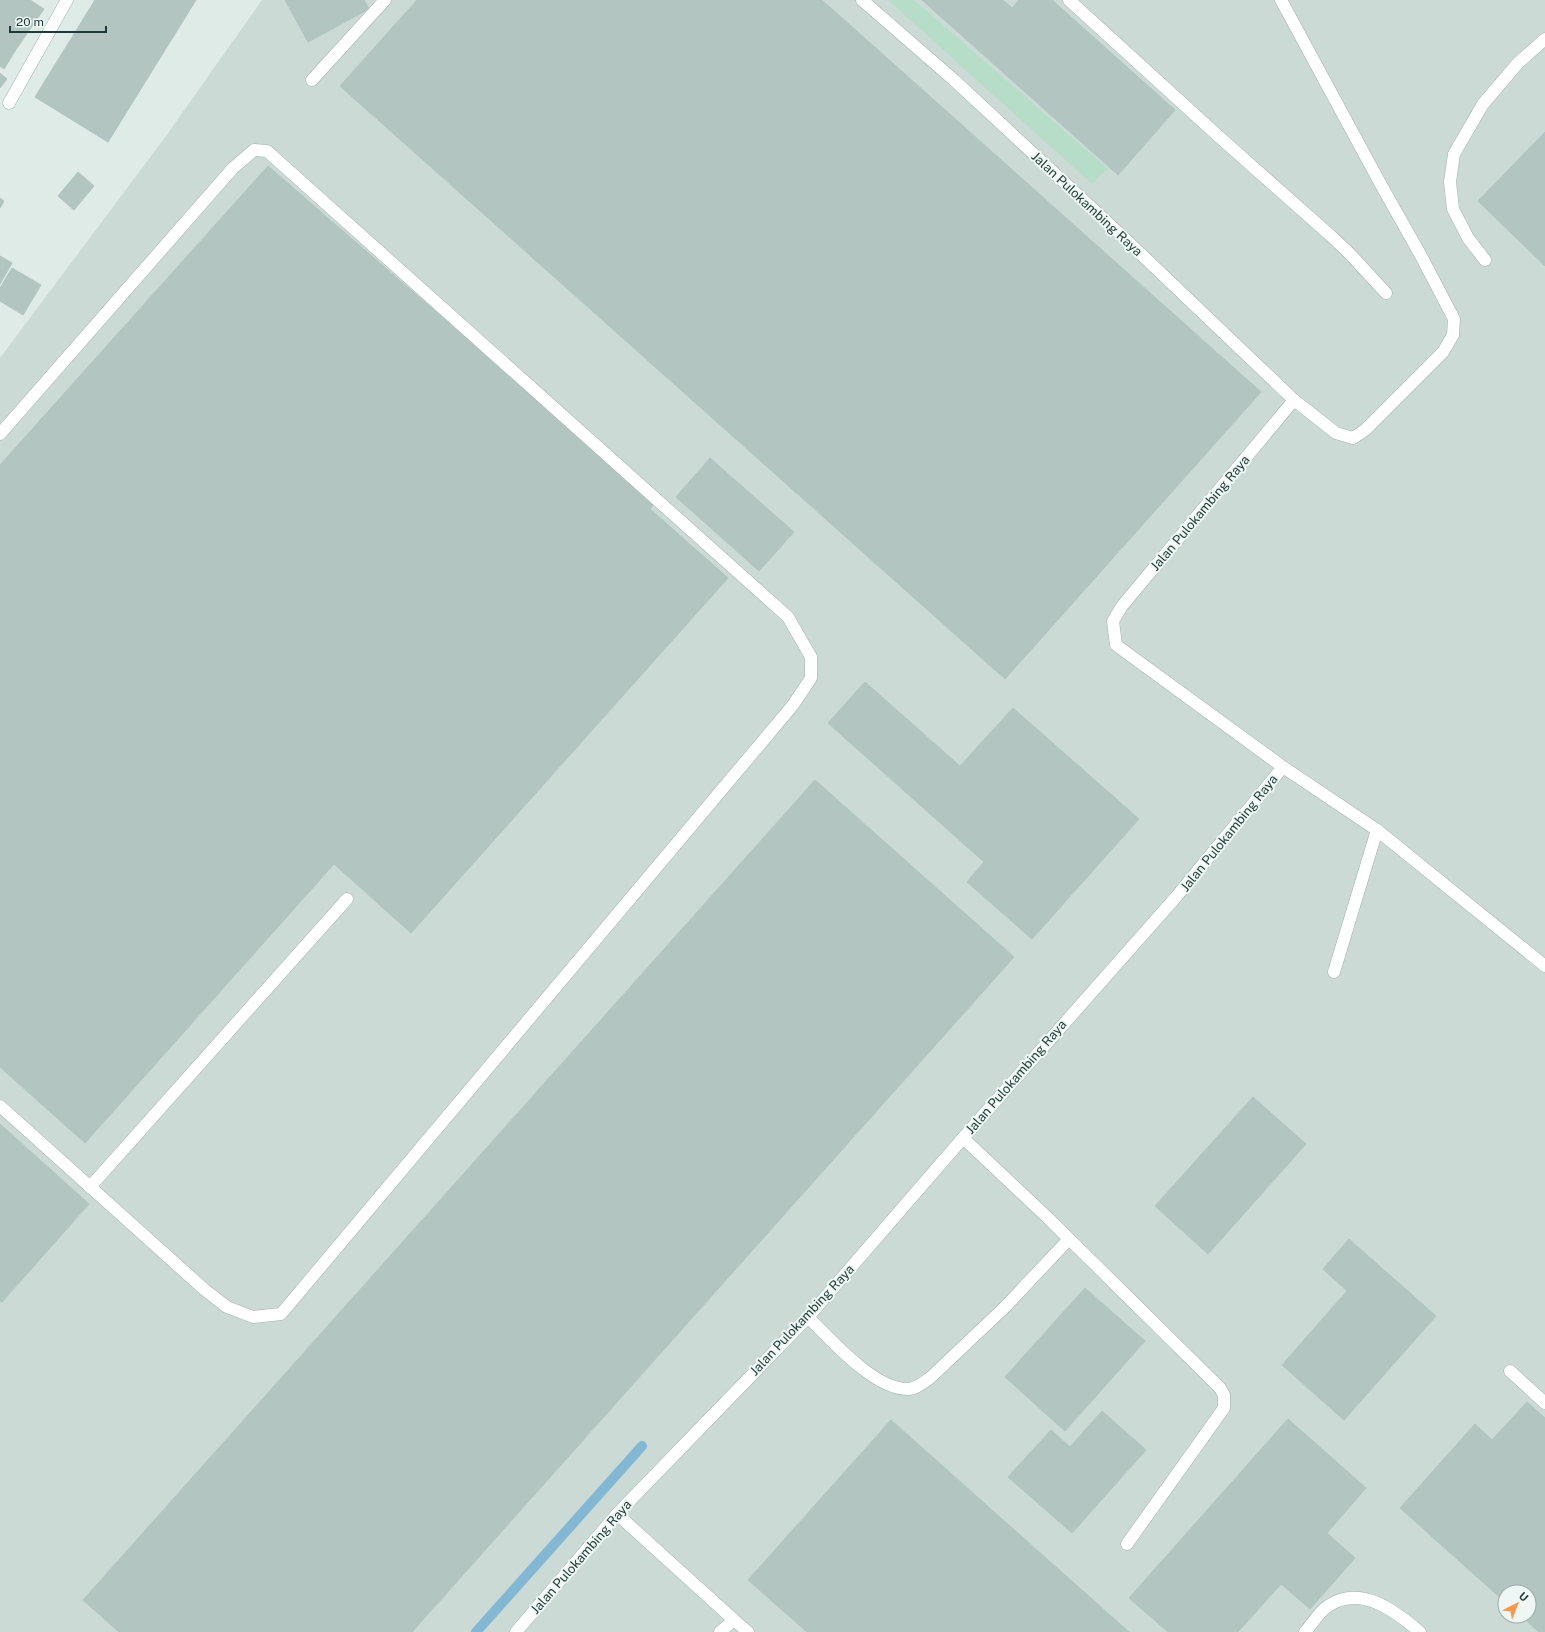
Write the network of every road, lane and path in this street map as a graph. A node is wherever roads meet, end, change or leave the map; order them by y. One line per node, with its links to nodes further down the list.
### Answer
1 (67, 0): 8 (street)
2 (385, 0): 7 (street)
3 (862, 0): 11 (street, Jalan Pulokambing Raya)
4 (1069, 0): 10 (street)
5 (1282, 0): 11 (street)
6 (1545, 39): 9 (street)
7 (312, 80)
8 (9, 103)
9 (1484, 260)
10 (1386, 293)
11 (1294, 400): 13 (street, Jalan Pulokambing Raya)
12 (0, 434): 20 (street)
13 (1283, 767): 14 (street); 19 (street, Jalan Pulokambing Raya)
14 (1377, 830): 16 (street); 17 (street)
15 (347, 899): 20 (street)
16 (1545, 966)
17 (1334, 972)
18 (0, 1106): 20 (street)
19 (963, 1138): 21 (street); 22 (street, Jalan Pulokambing Raya)
20 (90, 1187)
21 (1068, 1239): 22 (street); 26 (street)
22 (808, 1318): 25 (street, Jalan Pulokambing Raya)
23 (1510, 1370): 24 (street)
24 (1545, 1403)
25 (617, 1514): 27 (street); 28 (street, Jalan Pulokambing Raya)
26 (1126, 1544)
27 (734, 1620): 29 (street); 30 (street)
28 (516, 1632)
29 (720, 1632)
30 (748, 1632)
31 (1305, 1632): 32 (street)
32 (1420, 1632)

